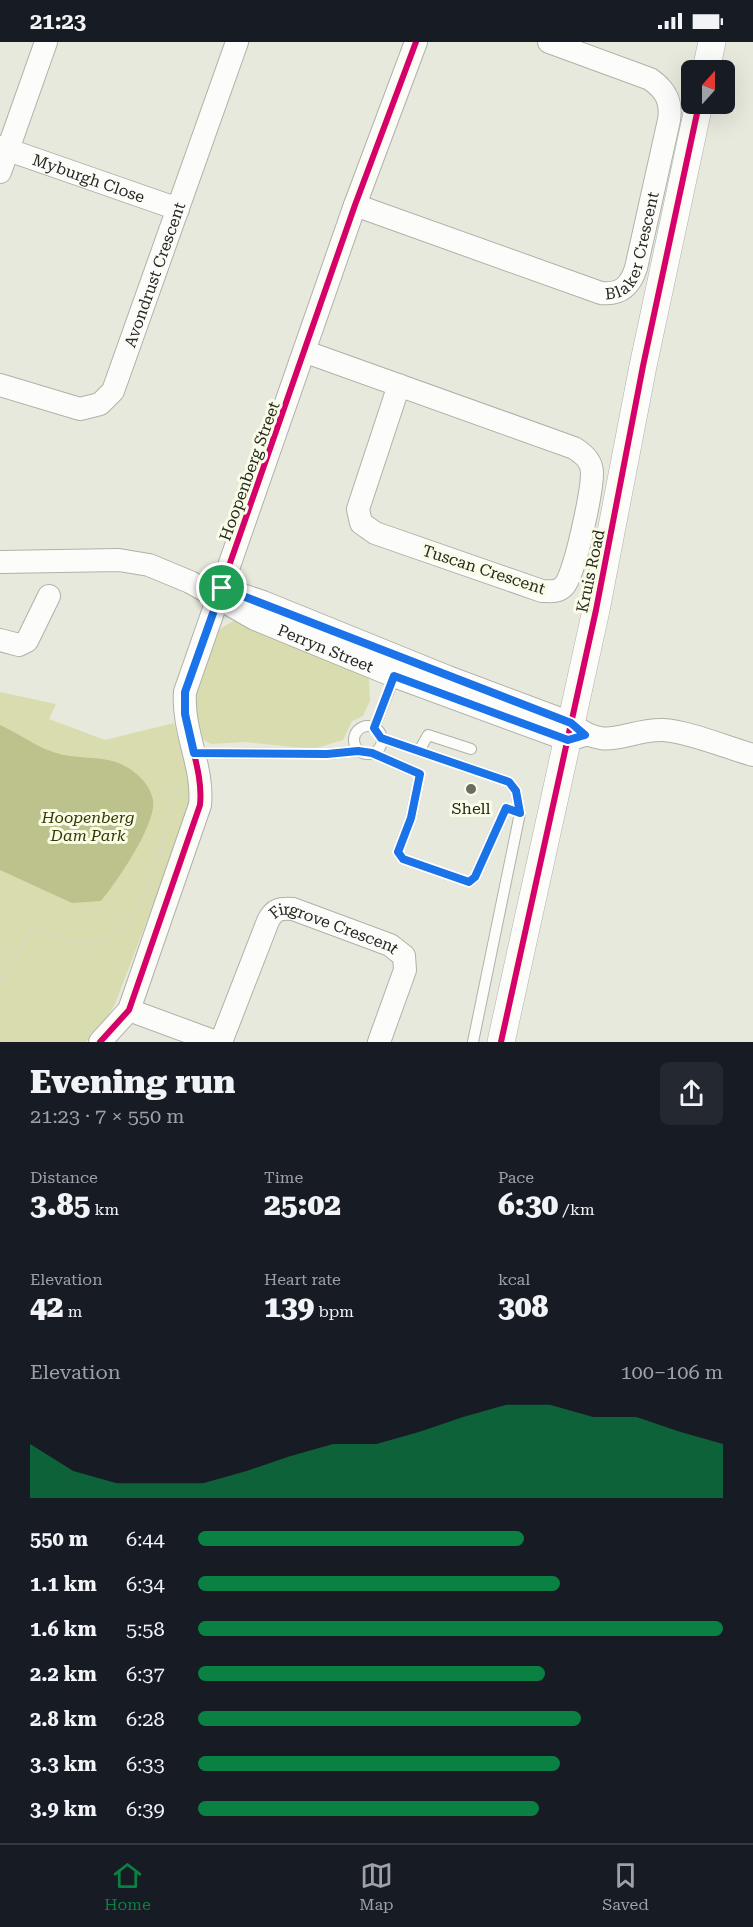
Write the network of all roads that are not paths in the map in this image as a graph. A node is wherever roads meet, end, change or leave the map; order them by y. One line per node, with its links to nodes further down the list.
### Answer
1 (46, 42): 9 (street)
2 (237, 42): 12 (street, Avondrust Crescent)
3 (416, 42): 11 (street, Hoopenberg Street)
4 (549, 42): 6 (street, Blaker Crescent)
5 (712, 42): 7 (street)
6 (594, 49): 11 (street, Blaker Crescent)
7 (708, 60)
8 (697, 114): 22 (street, Kruis Road)
9 (4, 148): 10 (street); 12 (street, Myburgh Close)
10 (0, 171)
11 (355, 205): 13 (street, Hoopenberg Street)
12 (178, 209): 14 (street, Avondrust Crescent)
13 (306, 352): 15 (street, Tuscan Crescent); 17 (street, Hoopenberg Street)
14 (0, 385)
15 (399, 386): 15 (street, Tuscan Crescent)
16 (0, 562): 17 (street, Perryn Street)
17 (220, 594): 20 (street, Perryn Street); 27 (street, Hoopenberg Street)
18 (49, 596): 19 (street)
19 (0, 640)
20 (398, 667): 21 (lane); 22 (street, Perryn Street)
21 (374, 728): 23 (lane); 25 (lane)
22 (575, 732): 29 (street, Perryn Street); 36 (street, Kruis Road)
23 (381, 738): 26 (lane); 28 (lane)
24 (471, 750): 26 (lane)
25 (358, 751): 27 (lane); 28 (lane)
26 (419, 751): 30 (lane)
27 (194, 753): 31 (street, Hoopenberg Street)
28 (372, 753): 30 (lane)
29 (753, 755)
30 (520, 813): 35 (lane)
31 (129, 1010): 32 (street, Hoopenberg Street); 33 (street, Firgrove Crescent)
32 (100, 1042)
33 (219, 1042): 34 (street, Firgrove Crescent)
34 (379, 1042)
35 (473, 1042)
36 (501, 1042)

